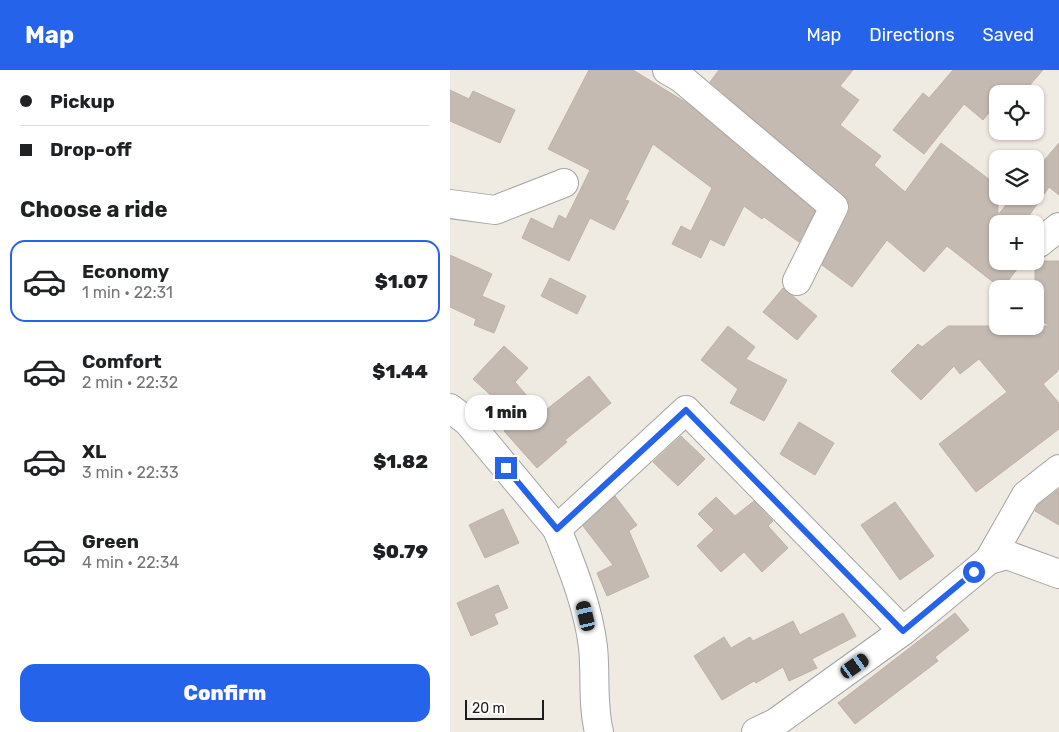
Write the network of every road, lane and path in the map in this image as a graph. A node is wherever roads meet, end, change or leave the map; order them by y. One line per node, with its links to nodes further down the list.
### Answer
1 (667, 70): 4 (street)
2 (564, 183): 3 (street)
3 (450, 204)
4 (797, 281)
5 (450, 408): 7 (street)
6 (1059, 469): 8 (street)
7 (557, 529): 10 (street); 11 (street)
8 (989, 560): 9 (street); 10 (street)
9 (1059, 574)
10 (903, 631): 12 (street)
11 (599, 732)
12 (756, 732)

